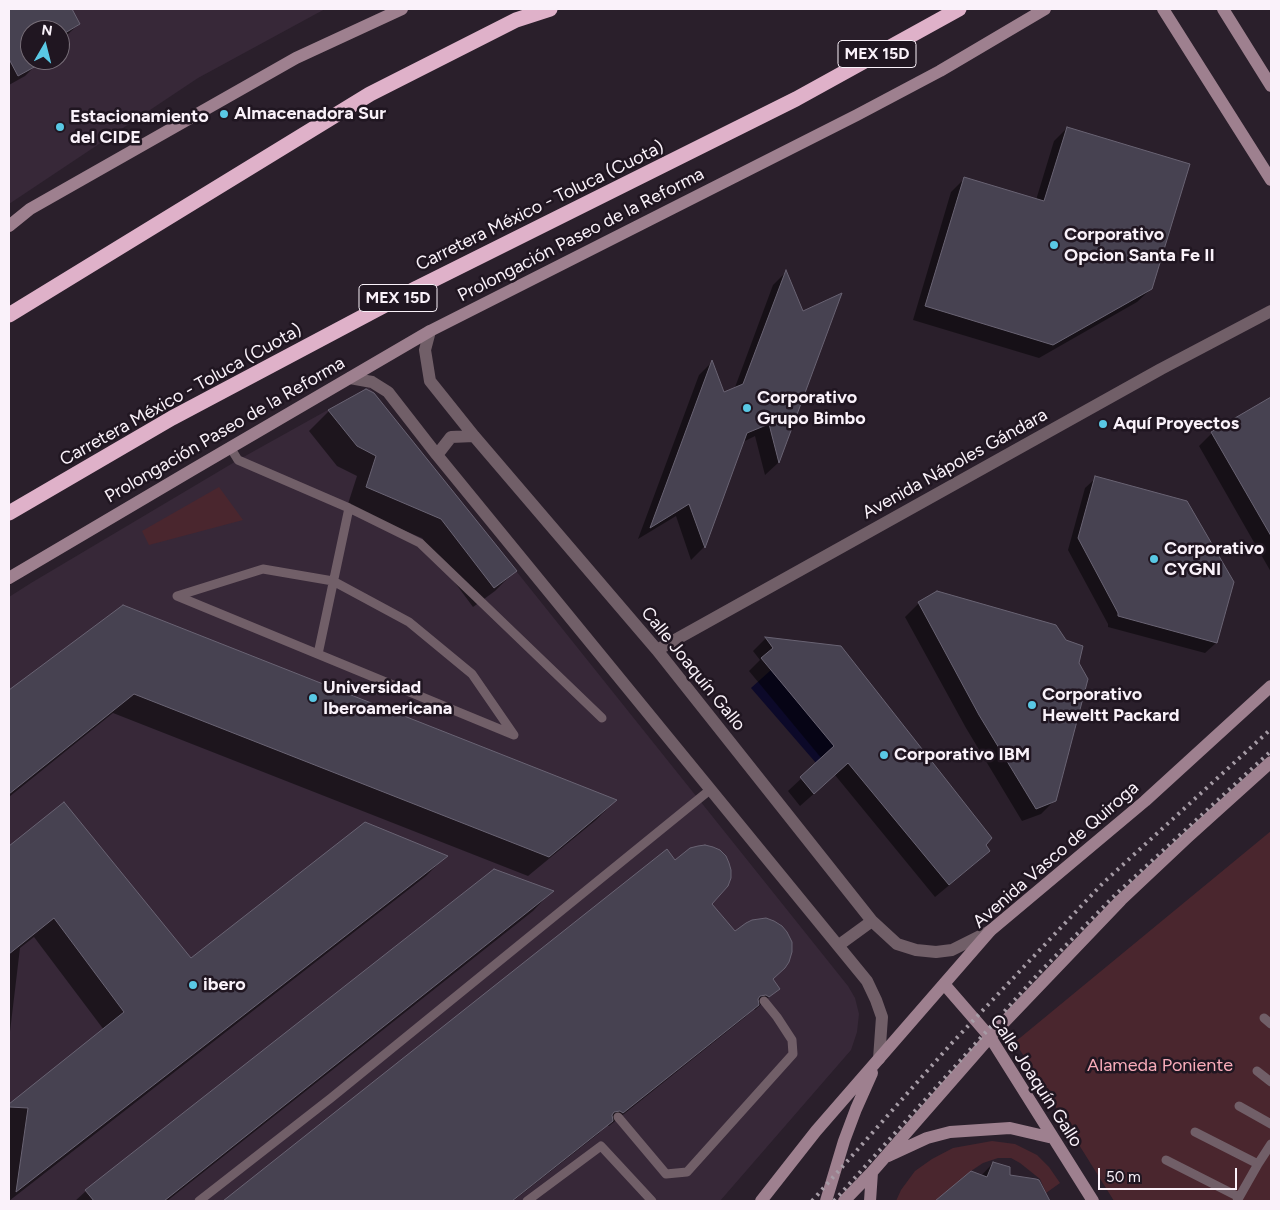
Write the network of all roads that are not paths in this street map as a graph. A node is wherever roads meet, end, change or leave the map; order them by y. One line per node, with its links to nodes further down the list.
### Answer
1 (402, 9): 9 (main road)
2 (550, 9): 11 (highway)
3 (959, 9): 18 (highway, Carretera México - Toluca (Cuota) / MEX 15D)
4 (1045, 9): 12 (main road, Prolongación Paseo de la Reforma)
5 (1163, 9): 8 (main road)
6 (1223, 9): 7 (main road)
7 (1271, 86)
8 (1271, 180)
9 (9, 226)
10 (1271, 311): 21 (street, Avenida Nápoles Gándara)
11 (9, 314)
12 (430, 331): 13 (main road, Prolongación Paseo de la Reforma); 14 (street, Calle Joaquín Gallo)
13 (350, 378): 15 (main road, Prolongación Paseo de la Reforma); 16 (street)
14 (474, 436): 16 (street); 21 (street, Calle Joaquín Gallo)
15 (230, 447): 17 (lane); 19 (main road, Prolongación Paseo de la Reforma)
16 (437, 454): 26 (street)
17 (349, 508): 20 (lane); 24 (lane)
18 (9, 513)
19 (9, 578)
20 (333, 581): 22 (lane); 22 (lane); 22 (lane)
21 (657, 650): 27 (street, Calle Joaquín Gallo)
22 (318, 654)
23 (1271, 686): 28 (main road, Avenida Vasco de Quiroga)
24 (602, 718)
25 (1271, 762): 32 (main road)
26 (710, 789): 29 (street); 47 (lane)
27 (872, 921): 28 (street, Calle Joaquín Gallo); 29 (street)
28 (990, 931): 30 (main road, Avenida Vasco de Quiroga)
29 (839, 945): 33 (street)
30 (944, 984): 32 (main road, Calle Joaquín Gallo); 33 (main road, Avenida Vasco de Quiroga)
31 (764, 1001): 37 (lane)
32 (990, 1037): 40 (main road, Calle Joaquín Gallo); 42 (main road)
33 (879, 1059): 50 (main road, Avenida Vasco de Quiroga); 51 (main road)
34 (1257, 1071): 35 (lane)
35 (1271, 1082)
36 (1239, 1106): 38 (lane)
37 (618, 1117)
38 (1271, 1124)
39 (1195, 1132): 44 (lane)
40 (1054, 1138): 42 (main road); 54 (main road, Calle Joaquín Gallo)
41 (1271, 1144): 44 (lane)
42 (884, 1158): 45 (main road)
43 (1166, 1160): 46 (lane)
44 (1258, 1164): 46 (lane)
45 (872, 1172): 52 (main road); 53 (main road)
46 (1238, 1199)
47 (199, 1201)
48 (527, 1201): 49 (lane)
49 (652, 1201)
50 (761, 1201)
51 (826, 1201)
52 (844, 1201)
53 (870, 1201)
54 (1093, 1201)

